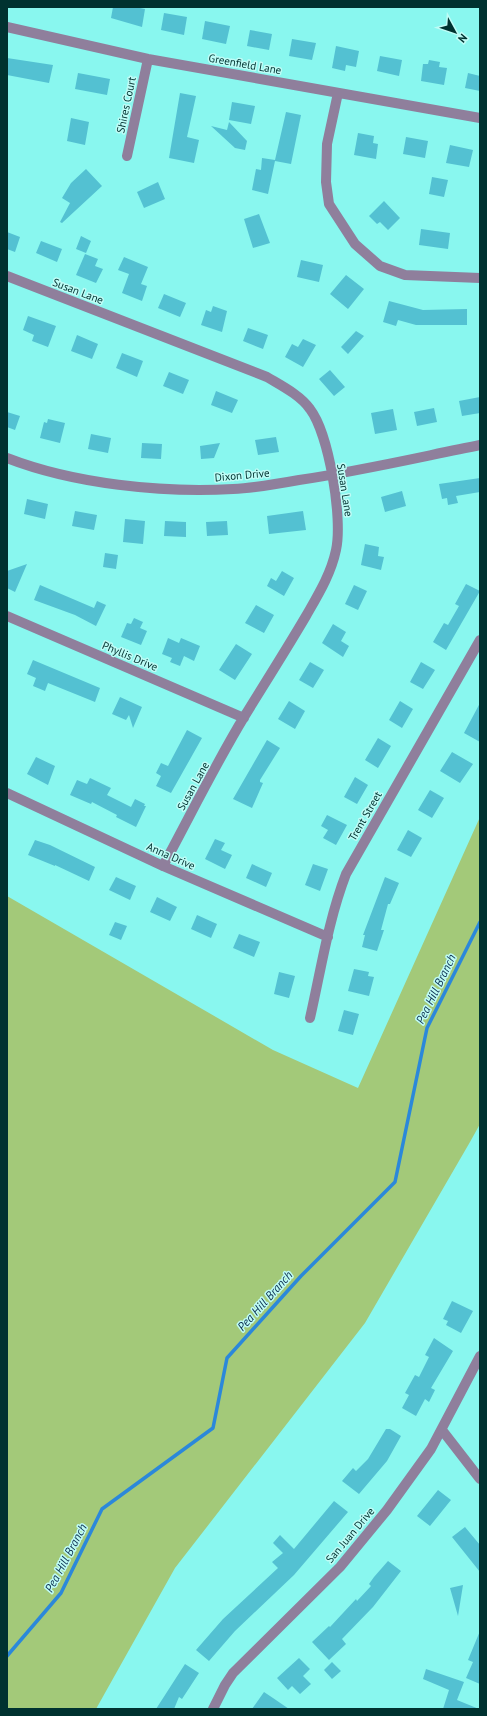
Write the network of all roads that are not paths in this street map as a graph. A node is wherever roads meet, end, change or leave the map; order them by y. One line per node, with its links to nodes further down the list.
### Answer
1 (7, 27): 2 (street, Greenfield Lane)
2 (148, 59): 3 (street, Greenfield Lane); 5 (street, Shires Court)
3 (338, 93): 4 (street, Greenfield Lane); 7 (street)
4 (480, 118)
5 (128, 156)
6 (7, 276): 10 (street, Susan Lane)
7 (480, 278)
8 (480, 445): 10 (street, Dixon Drive)
9 (7, 458): 10 (street, Dixon Drive)
10 (331, 475): 13 (street, Susan Lane)
11 (7, 616): 13 (street, Phyllis Drive)
12 (480, 640): 16 (street, Trent Street)
13 (244, 718): 15 (street, Susan Lane)
14 (7, 793): 15 (street, Anna Drive)
15 (163, 866): 16 (street, Anna Drive)
16 (328, 937): 17 (street, Trent Street)
17 (310, 1018)
18 (480, 1356): 19 (street, San Juan Drive)
19 (442, 1430): 20 (street); 21 (street, San Juan Drive)
20 (480, 1479)
21 (214, 1709)

